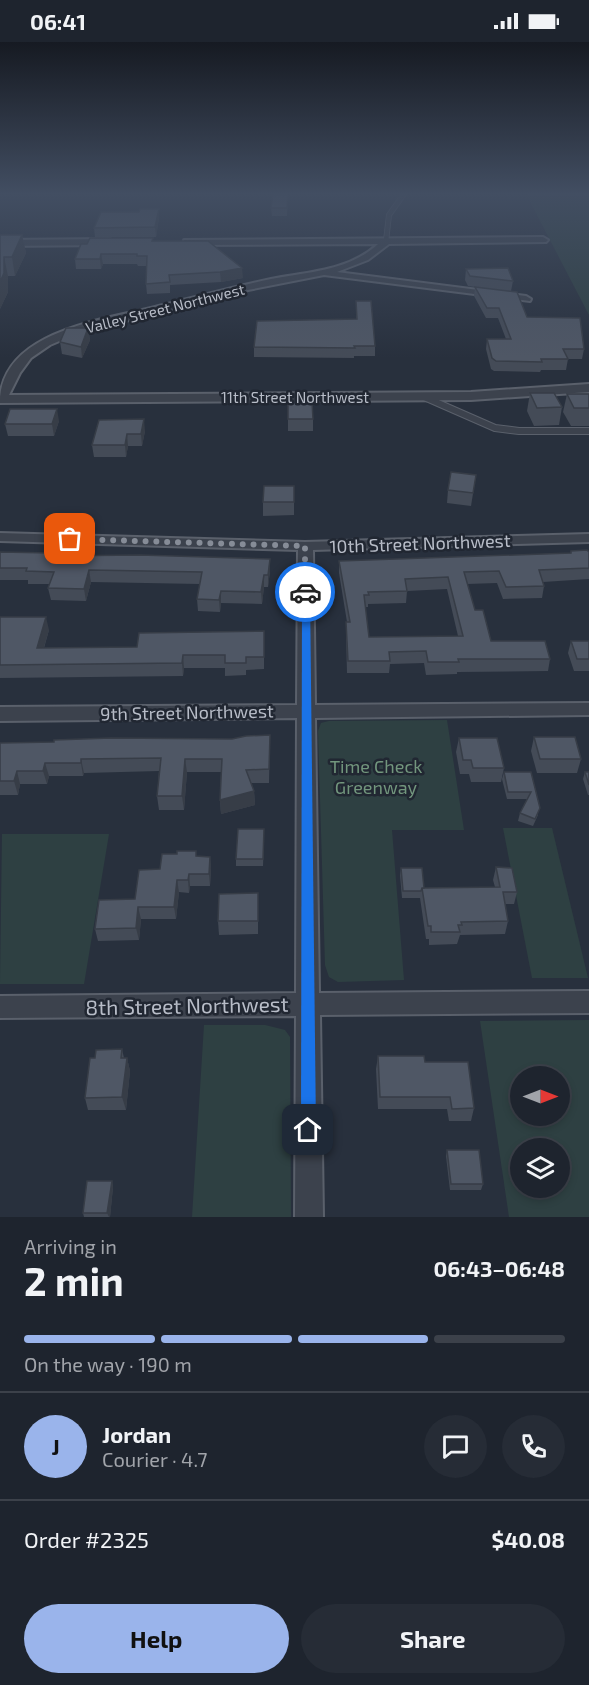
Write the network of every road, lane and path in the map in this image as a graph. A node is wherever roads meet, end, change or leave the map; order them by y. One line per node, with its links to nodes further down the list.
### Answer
1 (380, 249): 2 (street, Valley Street Northwest)
2 (321, 273): 3 (street); 6 (street, Valley Street Northwest)
3 (526, 299)
4 (589, 388): 5 (street, 11th Street Northwest)
5 (422, 396): 6 (street, 11th Street Northwest); 7 (lane)
6 (0, 399)
7 (589, 432)
8 (0, 537): 10 (street, 10th Street Northwest)
9 (589, 538): 10 (street, 10th Street Northwest)
10 (305, 546): 12 (street)
11 (589, 709): 12 (street, 9th Street Northwest)
12 (306, 711): 13 (street, 9th Street Northwest); 15 (street)
13 (0, 714)
14 (589, 1002): 15 (street, 8th Street Northwest)
15 (307, 1004): 16 (street, 8th Street Northwest); 17 (street)
16 (0, 1007)
17 (309, 1217)

